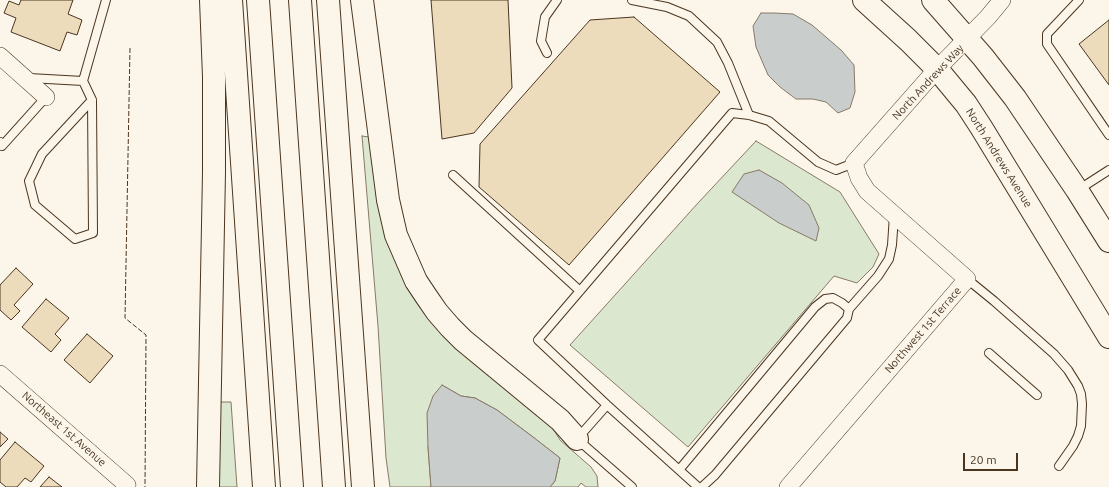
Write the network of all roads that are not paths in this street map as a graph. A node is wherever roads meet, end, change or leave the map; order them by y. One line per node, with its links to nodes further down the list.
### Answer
1 (106, 0): 19 (lane)
2 (211, 0): 43 (main road)
3 (231, 0): 44 (main road)
4 (258, 0): 45 (main road)
5 (300, 0): 46 (main road)
6 (328, 0): 47 (main road)
7 (362, 0): 39 (main road)
8 (557, 0): 15 (lane)
9 (632, 0): 22 (lane)
10 (864, 0): 17 (main road, North Andrews Avenue)
11 (933, 0): 14 (main road)
12 (1002, 0): 14 (street, North Andrews Way)
13 (1079, 0): 23 (lane)
14 (968, 38): 17 (street, North Andrews Way); 28 (main road)
15 (547, 53)
16 (4, 60): 18 (street)
17 (937, 69): 25 (street, North Andrews Way); 34 (main road, North Andrews Avenue)
18 (24, 78): 19 (lane); 20 (street)
19 (83, 81): 21 (lane)
20 (46, 97): 24 (lane)
21 (92, 100): 21 (lane)
22 (749, 115): 25 (lane); 32 (lane)
23 (1109, 135)
24 (0, 142)
25 (854, 163): 29 (street, Northwest 1st Terrace)
26 (1109, 170): 28 (lane)
27 (453, 175): 32 (lane)
28 (1077, 190): 30 (main road)
29 (894, 214): 31 (street, Northwest 1st Terrace); 33 (lane)
30 (1109, 241)
31 (967, 279): 40 (lane); 51 (street, Northwest 1st Terrace)
32 (580, 291): 38 (lane)
33 (849, 309): 41 (lane); 50 (lane)
34 (1109, 337)
35 (989, 353): 37 (lane)
36 (0, 374): 42 (street, Northeast 1st Avenue)
37 (1036, 395)
38 (607, 406): 39 (lane); 41 (lane)
39 (577, 439): 48 (lane)
40 (1059, 466)
41 (679, 470): 49 (lane)
42 (127, 486)
43 (208, 487)
44 (264, 487)
45 (292, 487)
46 (334, 487)
47 (363, 487)
48 (632, 487)
49 (698, 487)
50 (702, 487)
51 (788, 487)

